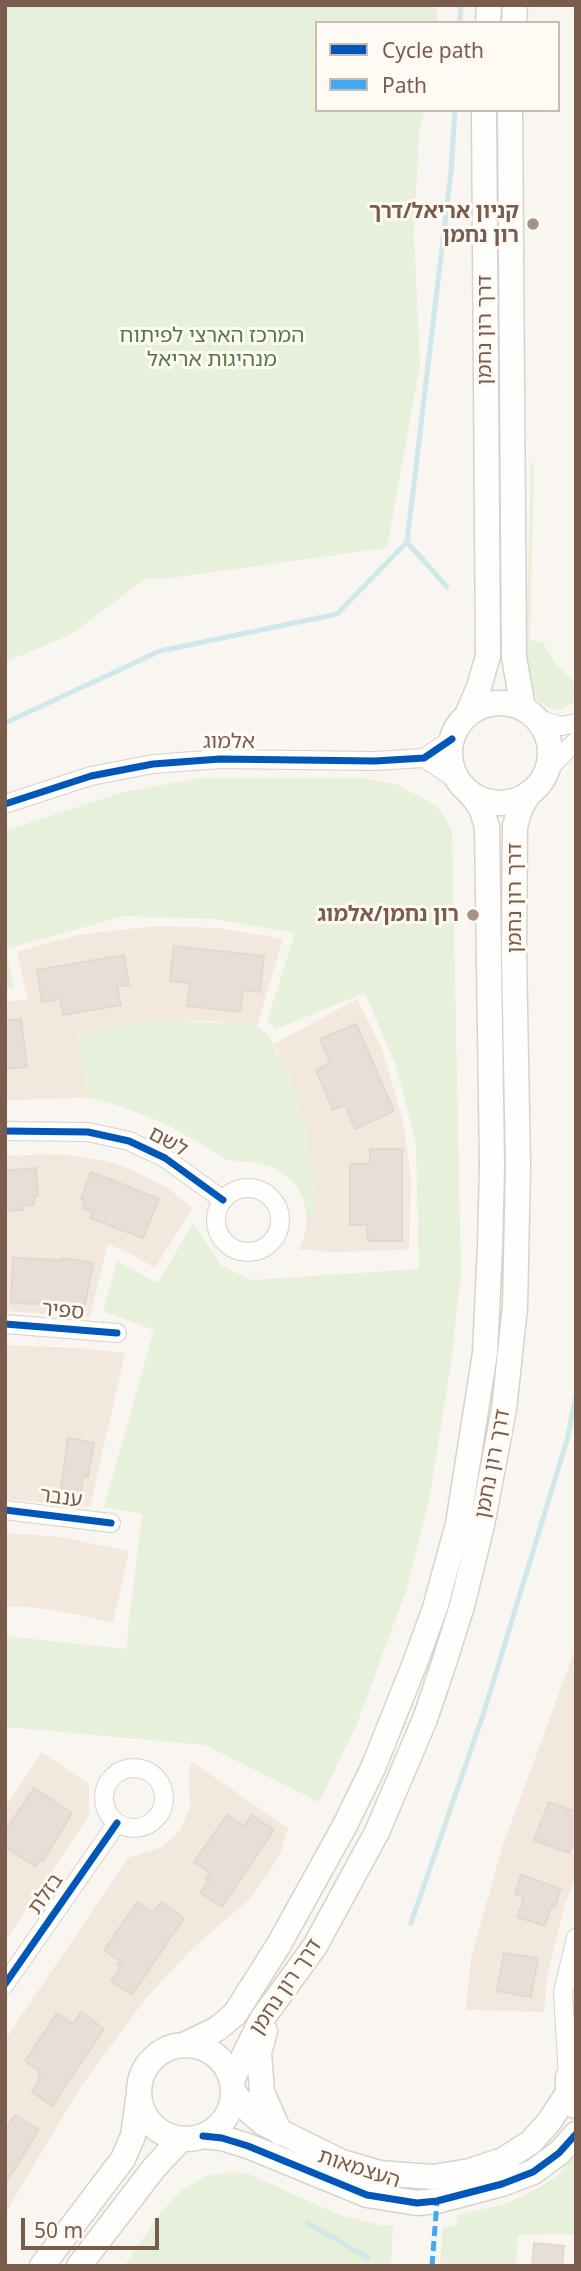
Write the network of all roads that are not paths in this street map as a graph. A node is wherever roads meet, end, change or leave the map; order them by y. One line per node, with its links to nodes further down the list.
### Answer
1 (484, 112): 4 (main road, דרך רון נחמן)
2 (510, 112): 3 (main road, דרך רון נחמן)
3 (530, 714): 4 (main road); 5 (street); 9 (main road)
4 (467, 715): 6 (main road)
5 (576, 723)
6 (452, 739): 8 (street); 10 (main road)
7 (576, 741): 9 (street)
8 (424, 758): 10 (street); 12 (street, אלמוג)
9 (546, 771): 11 (main road)
10 (463, 785): 11 (main road); 25 (main road, דרך רון נחמן)
11 (529, 793): 22 (main road, דרך רון נחמן)
12 (5, 804)
13 (5, 1131): 14 (street, לשם)
14 (223, 1200)
15 (5, 1324): 16 (street, ספיר)
16 (117, 1333)
17 (5, 1510): 18 (street, ענבר)
18 (111, 1523)
19 (117, 1823): 21 (street, בזלת)
20 (576, 1938): 23 (street)
21 (5, 1984)
22 (289, 1985): 26 (main road, דרך רון נחמן); 29 (main road)
23 (563, 2010): 24 (street); 27 (street)
24 (576, 2027)
25 (186, 2044): 26 (main road); 28 (main road)
26 (232, 2085): 29 (main road, העצמאות); 31 (main road)
27 (572, 2085): 29 (main road, העצמאות)
28 (139, 2098): 31 (main road); 32 (main road)
29 (280, 2133)
30 (576, 2134): 31 (main road, העצמאות)
31 (192, 2138): 33 (main road)
32 (42, 2266)
33 (79, 2266)

